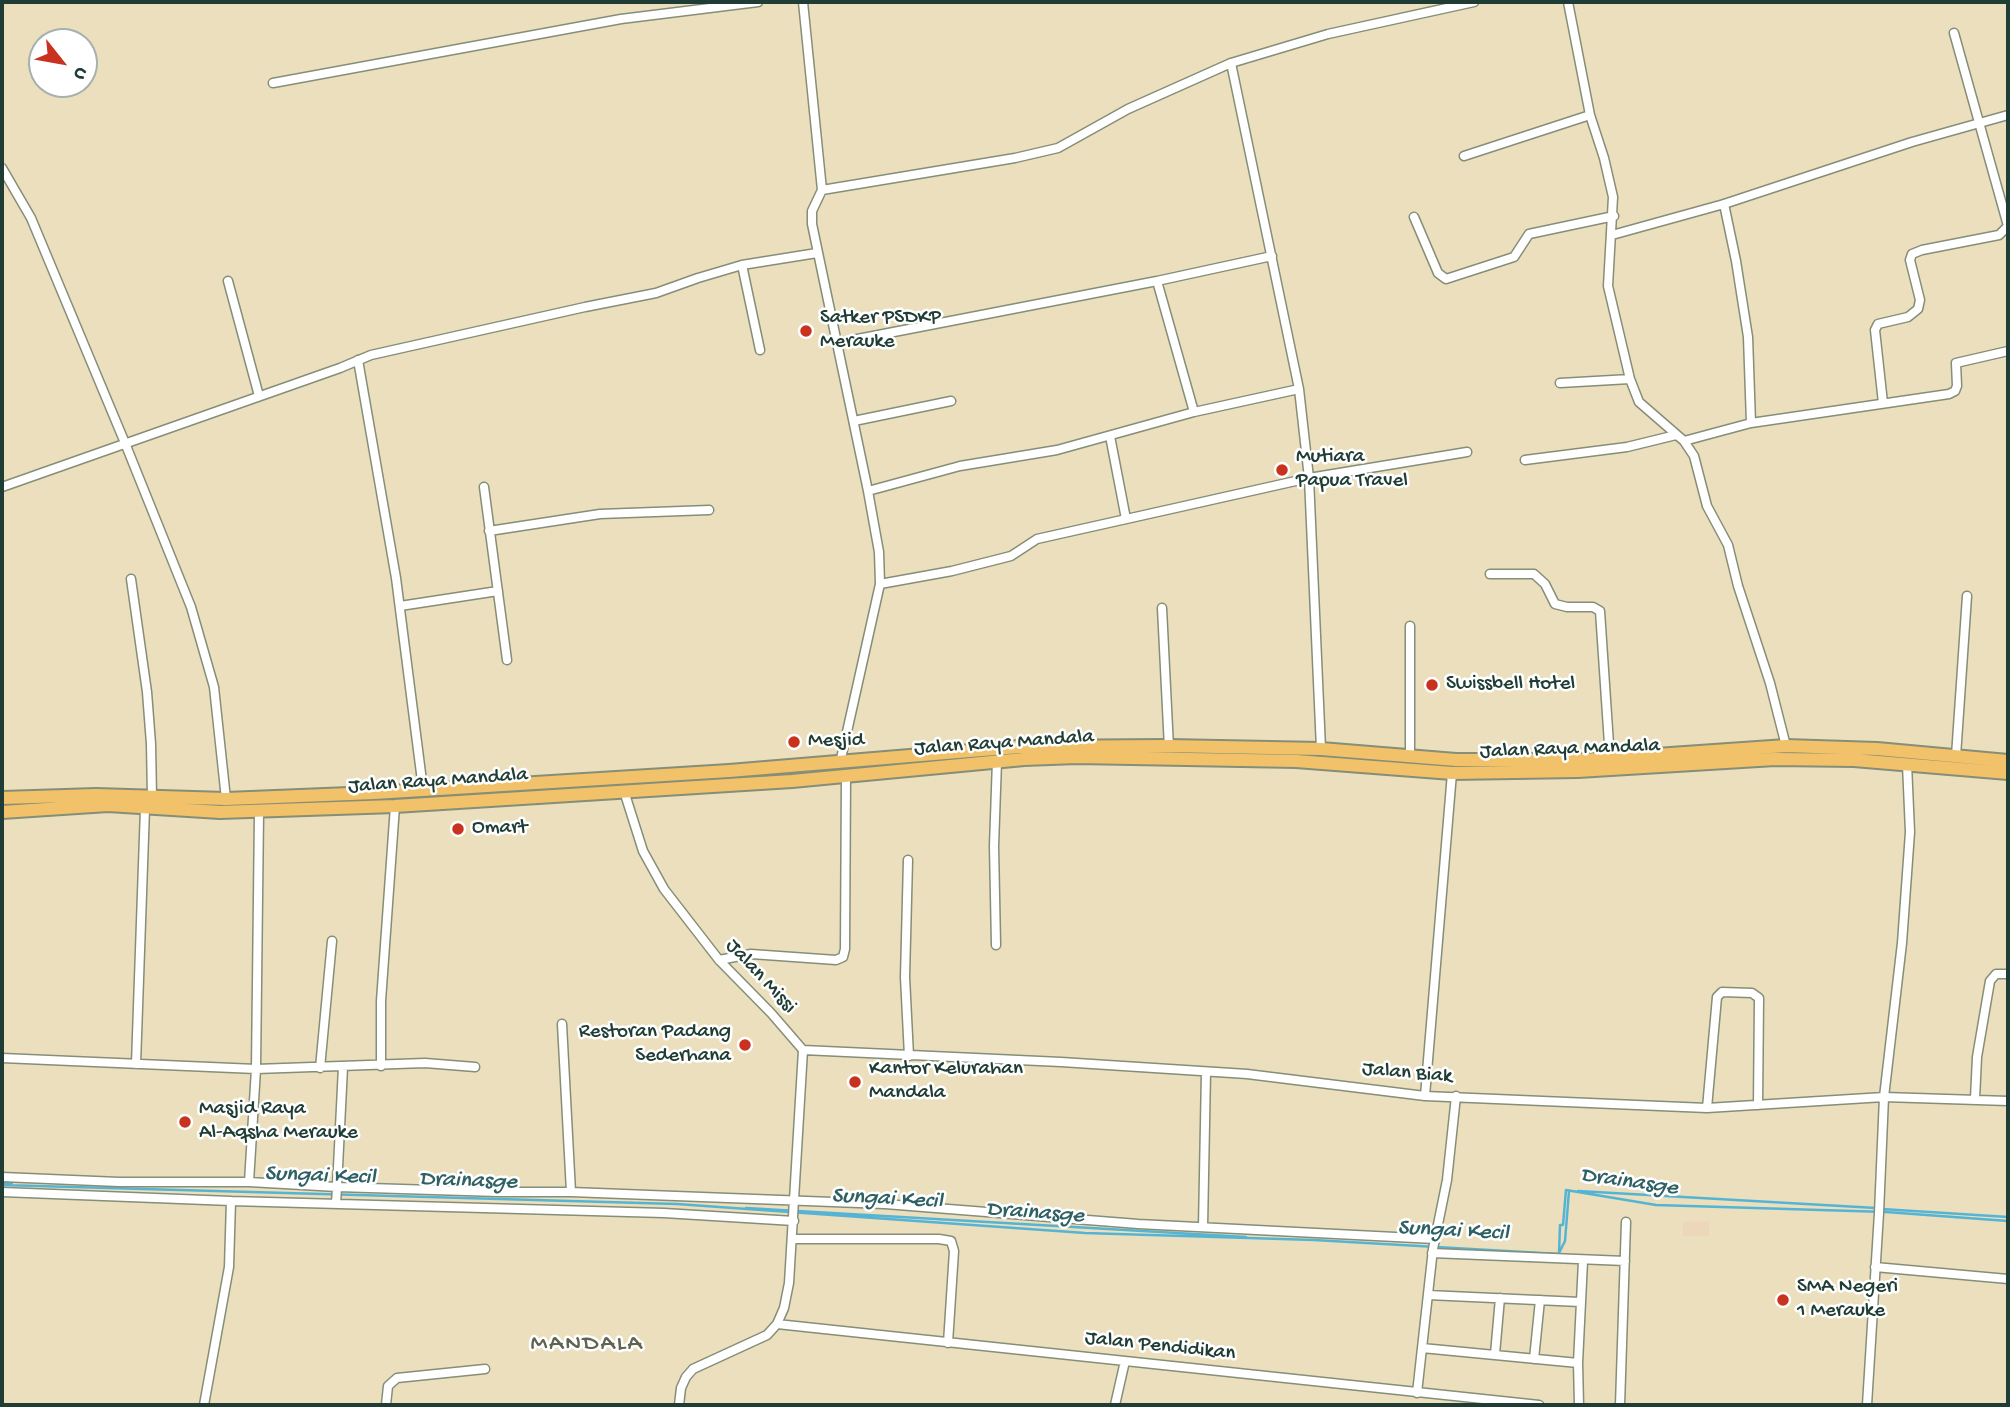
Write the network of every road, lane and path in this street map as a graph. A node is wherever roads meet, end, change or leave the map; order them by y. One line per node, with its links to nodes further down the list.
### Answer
1 (758, 2): 7 (street)
2 (803, 2): 13 (street)
3 (1475, 2): 6 (street)
4 (1568, 2): 9 (street)
5 (1954, 33): 10 (street)
6 (1231, 63): 13 (street); 19 (street)
7 (273, 83)
8 (2008, 115): 10 (street)
9 (1590, 116): 11 (street); 15 (street)
10 (1978, 123): 14 (street); 32 (street)
11 (1464, 156)
12 (2, 168): 39 (street)
13 (822, 190): 18 (street)
14 (1724, 204): 17 (street); 35 (street)
15 (1614, 216): 16 (street); 17 (street)
16 (1414, 217)
17 (1612, 235): 27 (street)
18 (817, 253): 20 (street); 23 (street)
19 (1272, 256): 22 (street); 29 (street)
20 (743, 265): 24 (street); 26 (street)
21 (228, 281): 30 (street)
22 (1157, 281): 23 (street); 33 (street)
23 (837, 343): 34 (street)
24 (760, 350)
25 (2008, 351): 32 (street)
26 (358, 360): 30 (street); 54 (street)
27 (1630, 379): 28 (street); 36 (street)
28 (1560, 383)
29 (1299, 389): 33 (street); 42 (street)
30 (259, 396): 39 (street)
31 (951, 401): 34 (street)
32 (1883, 403): 35 (street)
33 (1194, 412): 37 (street)
34 (854, 421): 45 (street)
35 (1751, 423): 38 (street)
36 (1676, 435): 38 (street); 41 (street)
37 (1110, 436): 45 (street); 47 (street)
38 (1684, 441): 58 (street)
39 (125, 443): 43 (street); 75 (street)
40 (1466, 452): 42 (street)
41 (1525, 460)
42 (1309, 478): 47 (street); 59 (street)
43 (2, 487)
44 (484, 487): 48 (street)
45 (868, 491): 51 (street)
46 (709, 510): 48 (street)
47 (1126, 519): 51 (street)
48 (489, 531): 52 (street)
49 (1490, 574): 63 (street)
50 (131, 579): 77 (street)
51 (880, 584): 67 (street)
52 (498, 591): 54 (street); 57 (street)
53 (1968, 596): 61 (street)
54 (400, 606): 72 (street)
55 (1162, 608): 60 (street)
56 (1410, 626): 62 (street)
57 (507, 660)
58 (1786, 746): 61 (highway, Jalan Raya Mandala); 64 (highway, Jalan Raya Mandala)
59 (1321, 749): 60 (highway, Jalan Raya Mandala); 62 (highway, Jalan Raya Mandala)
60 (1169, 752): 65 (highway, Jalan Raya Mandala); 67 (highway, Jalan Raya Mandala); 69 (highway, Jalan Raya Mandala)
61 (1956, 756): 66 (highway, Jalan Raya Mandala)
62 (1409, 758): 63 (highway, Jalan Raya Mandala)
63 (1610, 759): 64 (highway, Jalan Raya Mandala)
64 (1663, 760): 68 (highway, Jalan Raya Mandala); 69 (highway, Jalan Raya Mandala)
65 (997, 761): 71 (highway, Jalan Raya Mandala); 83 (street)
66 (2008, 761)
67 (840, 763): 72 (highway, Jalan Raya Mandala)
68 (1907, 764): 70 (highway, Jalan Raya Mandala); 99 (street)
69 (1452, 773): 97 (street)
70 (2008, 773)
71 (846, 775): 73 (highway, Jalan Raya Mandala); 84 (street)
72 (423, 789): 76 (highway, Jalan Raya Mandala)
73 (624, 791): 78 (highway, Jalan Raya Mandala); 84 (street, Jalan Missi)
74 (2, 798): 77 (highway, Jalan Raya Mandala)
75 (226, 799): 76 (highway, Jalan Raya Mandala); 77 (highway, Jalan Raya Mandala)
76 (373, 799): 78 (highway, Jalan Raya Mandala); 80 (highway, Jalan Raya Mandala)
77 (149, 802): 79 (highway, Jalan Raya Mandala); 80 (highway, Jalan Raya Mandala); 90 (street)
78 (396, 806): 91 (street)
79 (2, 812)
80 (259, 812): 95 (street)
81 (908, 860): 88 (street)
82 (332, 941): 93 (street)
83 (996, 946)
84 (719, 960): 87 (street, Jalan Missi)
85 (2008, 974): 100 (street)
86 (562, 1024): 108 (street)
87 (803, 1050): 88 (street, Jalan Biak); 111 (street)
88 (909, 1056): 96 (street, Jalan Biak)
89 (2, 1058): 90 (street)
90 (136, 1064): 95 (street)
91 (380, 1066): 92 (street); 94 (street)
92 (475, 1067)
93 (320, 1068): 94 (street); 95 (street)
94 (343, 1068): 106 (street)
95 (256, 1069): 105 (street)
96 (1206, 1072): 97 (street, Jalan Biak); 114 (street)
97 (1425, 1096): 98 (street, Jalan Biak)
98 (1456, 1096): 103 (street, Jalan Biak); 116 (street)
99 (1884, 1097): 100 (street, Jalan Biak); 102 (street, Jalan Biak); 119 (street)
100 (1975, 1099): 101 (street, Jalan Biak)
101 (2008, 1101)
102 (1758, 1105): 103 (street, Jalan Biak); 103 (street)
103 (1707, 1108)
104 (2, 1177): 105 (street)
105 (249, 1182): 106 (street)
106 (337, 1188): 108 (street); 110 (street)
107 (2, 1192): 109 (street)
108 (571, 1192): 111 (street)
109 (231, 1200): 110 (street); 134 (street)
110 (336, 1202): 112 (street)
111 (795, 1202): 112 (street); 114 (street)
112 (794, 1218): 115 (street)
113 (1626, 1222): 118 (street)
114 (1203, 1227): 116 (street)
115 (792, 1239): 125 (street); 126 (street)
116 (1433, 1246): 117 (street); 121 (street)
117 (1583, 1261): 118 (street); 124 (street)
118 (1625, 1261): 140 (street)
119 (1875, 1267): 120 (street); 141 (street)
120 (2008, 1279)
121 (1428, 1295): 122 (street); 127 (street)
122 (1500, 1298): 123 (street); 128 (street)
123 (1541, 1300): 124 (street); 129 (street)
124 (1580, 1302): 131 (street)
125 (777, 1324): 126 (street, Jalan Pendidikan); 136 (street)
126 (948, 1343): 130 (street, Jalan Pendidikan)
127 (1422, 1348): 128 (street); 133 (street)
128 (1495, 1354): 129 (street)
129 (1534, 1359): 131 (street)
130 (1125, 1361): 133 (street, Jalan Pendidikan); 137 (street)
131 (1578, 1363): 139 (street)
132 (485, 1369): 135 (street)
133 (1417, 1393): 138 (street, Jalan Pendidikan)
134 (204, 1405)
135 (386, 1405)
136 (679, 1405)
137 (1115, 1405)
138 (1539, 1405)
139 (1579, 1405)
140 (1620, 1405)
141 (1867, 1405)

